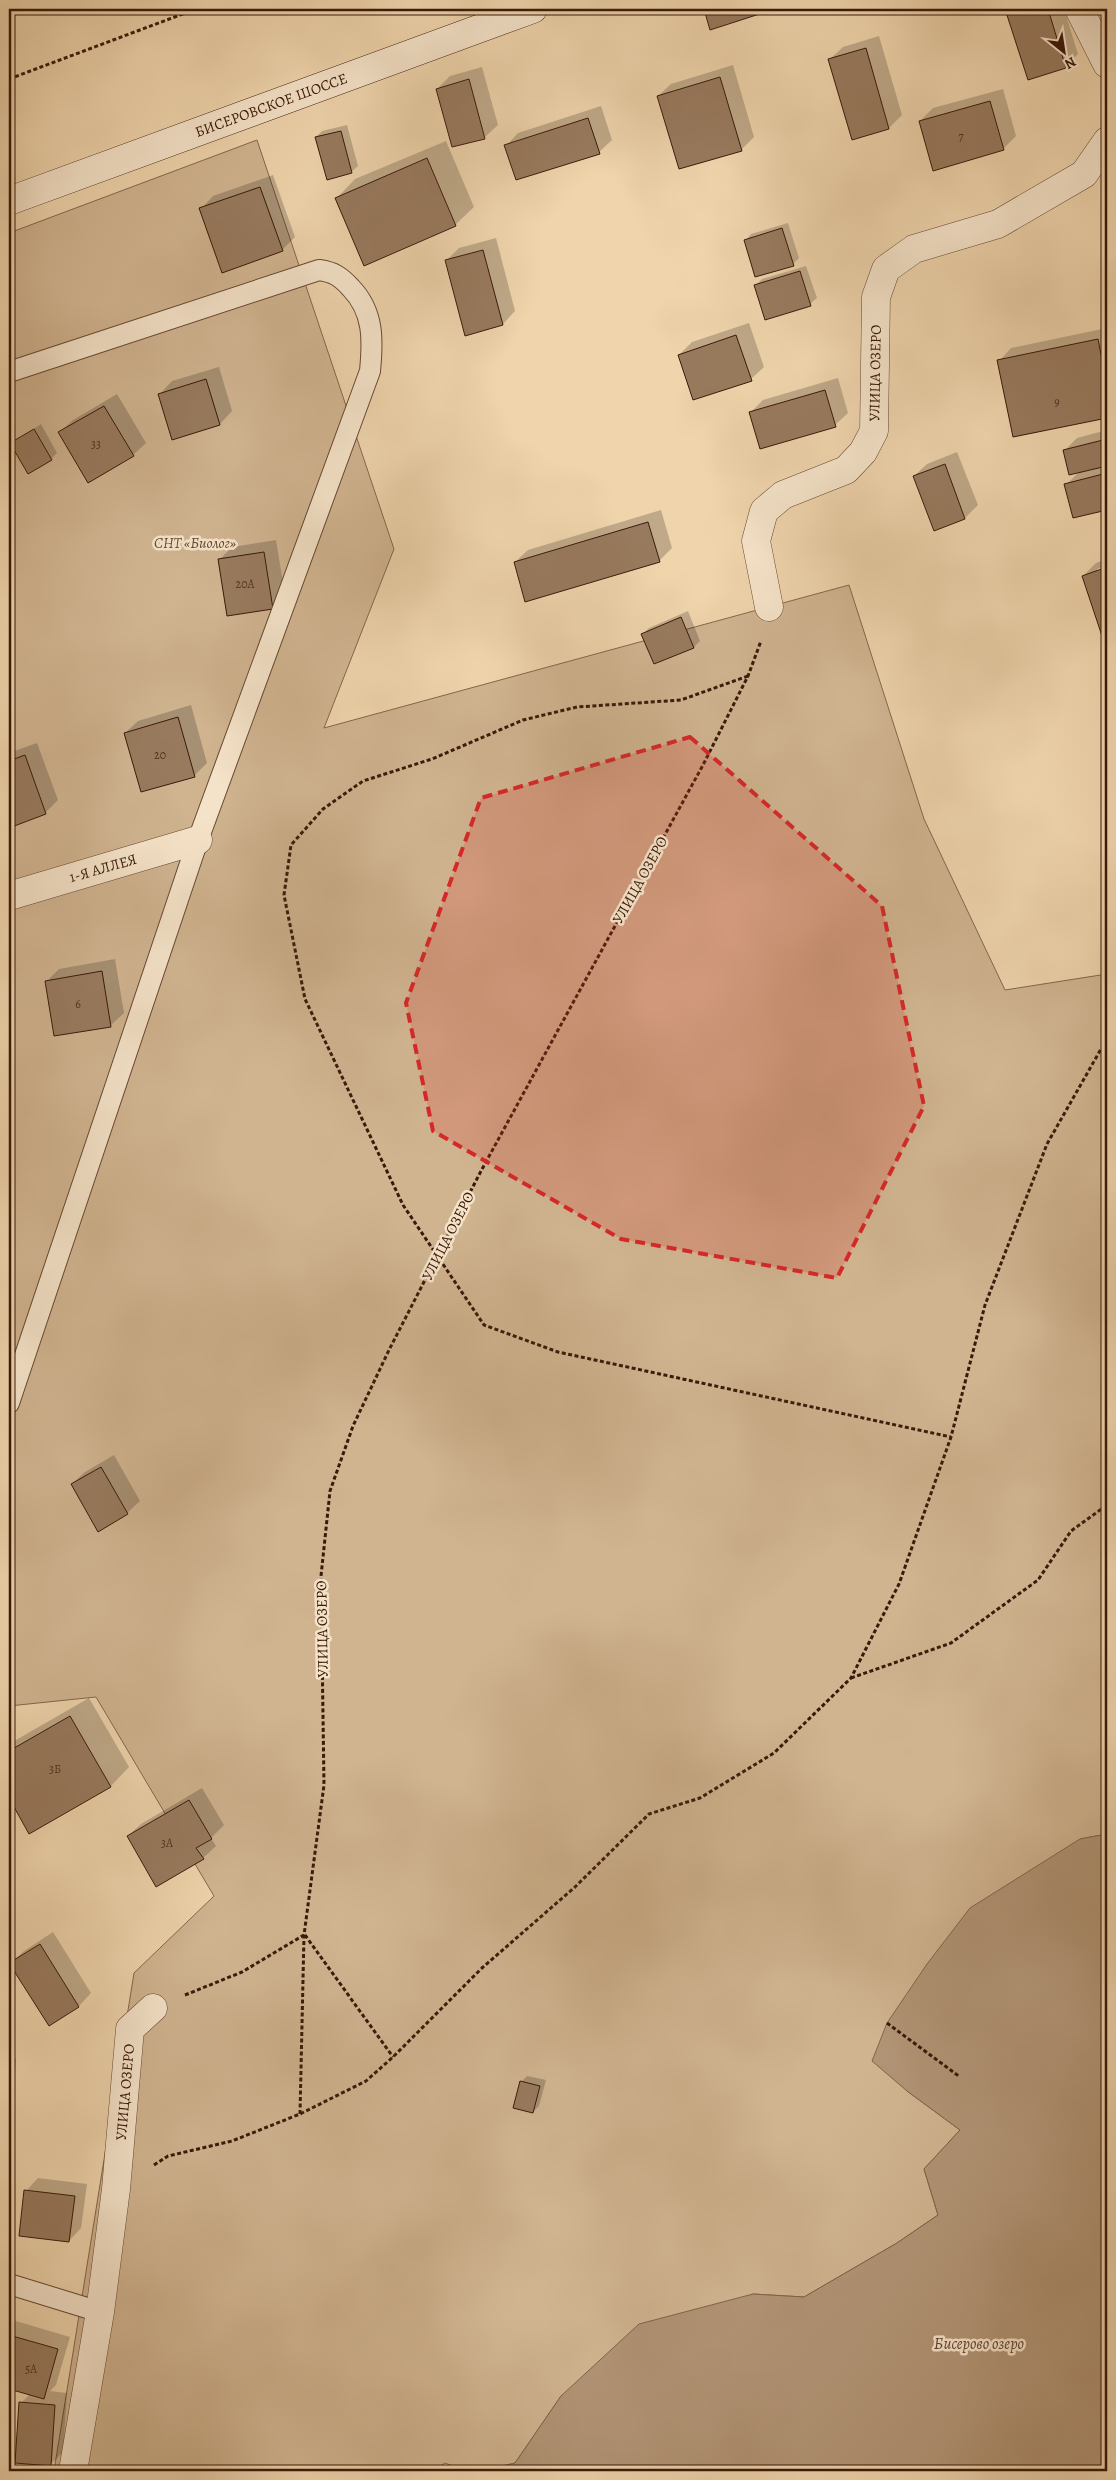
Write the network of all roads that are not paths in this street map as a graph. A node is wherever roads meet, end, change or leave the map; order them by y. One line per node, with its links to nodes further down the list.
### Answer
1 (533, 9): 5 (street, БИСЕРОВСКОЕ ШОССЕ)
2 (1079, 9): 3 (street)
3 (1107, 64)
4 (1107, 141): 7 (street, УЛИЦА ОЗЕРО)
5 (9, 201)
6 (9, 372): 8 (lane)
7 (769, 607)
8 (198, 840): 9 (street, 1-Я АЛЛЕЯ); 10 (lane)
9 (9, 896)
10 (9, 1403)
11 (153, 2008): 13 (street, УЛИЦА ОЗЕРО)
12 (9, 2284): 13 (lane)
13 (100, 2312): 14 (street, УЛИЦА ОЗЕРО)
14 (73, 2471)

